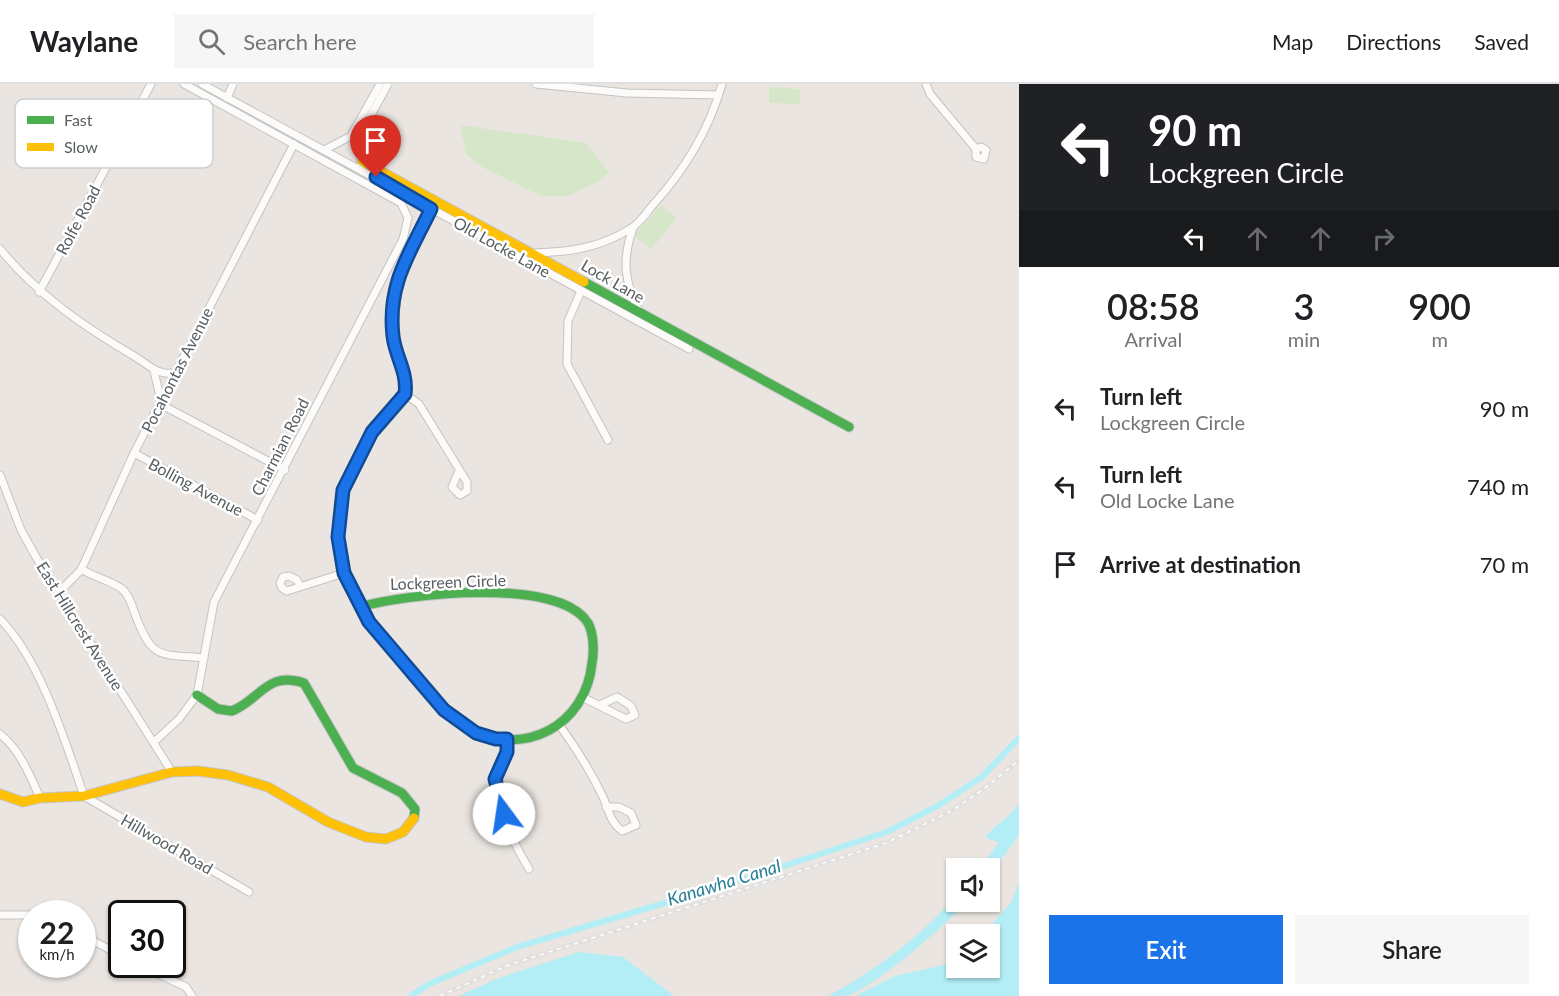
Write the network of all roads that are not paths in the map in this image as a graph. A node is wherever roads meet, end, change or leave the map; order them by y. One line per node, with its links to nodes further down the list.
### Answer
1 (151, 84): 12 (street, Rolfe Road)
2 (184, 84): 13 (street)
3 (202, 84): 11 (street, Old Locke Lane)
4 (233, 84): 11 (street)
5 (380, 84): 17 (street)
6 (388, 84): 18 (street)
7 (536, 84): 10 (street)
8 (722, 84): 10 (street)
9 (926, 84): 16 (street)
10 (718, 95): 21 (street)
11 (227, 98): 17 (street, Old Locke Lane)
12 (143, 99)
13 (212, 99)
14 (213, 100): 15 (street)
15 (294, 144): 30 (street, Pocahontas Avenue); 36 (street, Charmian Road)
16 (976, 148)
17 (324, 150): 18 (street, Old Locke Lane)
18 (361, 164): 20 (street, Old Locke Lane); 22 (street, Lock Lane)
19 (106, 168): 26 (street, Rolfe Road)
20 (431, 209): 22 (street, Old Locke Lane); 31 (street)
21 (633, 228): 24 (street); 27 (street)
22 (512, 247): 24 (street, Lock Lane); 25 (street, Old Locke Lane)
23 (0, 249): 26 (street)
24 (534, 253): 27 (street, Lock Lane)
25 (580, 291): 28 (street, Old Locke Lane); 34 (street)
26 (39, 292): 29 (street)
27 (640, 314): 33 (street, Lock Lane)
28 (689, 350)
29 (153, 369): 30 (street); 32 (street)
30 (175, 373): 32 (street, Pocahontas Avenue)
31 (405, 394): 37 (street); 41 (street, Lockgreen Circle)
32 (160, 402): 35 (street, Pocahontas Avenue); 36 (street)
33 (849, 427)
34 (608, 440)
35 (134, 453): 39 (street, Bolling Avenue); 40 (street, Pocahontas Avenue)
36 (285, 470): 39 (street, Charmian Road)
37 (459, 471)
38 (0, 475): 43 (street, East Hillcrest Avenue)
39 (258, 520): 46 (street, Charmian Road)
40 (81, 569): 43 (street, Pocahontas Avenue); 46 (street)
41 (344, 573): 42 (street); 44 (street, Lockgreen Circle)
42 (300, 586)
43 (59, 592): 53 (street, East Hillcrest Avenue)
44 (360, 607): 48 (street, Lockgreen Circle); 52 (street, Lockgreen Circle)
45 (0, 619): 56 (street)
46 (204, 658): 47 (street, Charmian Road)
47 (197, 695): 53 (street, Charmian Road); 54 (street)
48 (584, 698): 49 (street); 50 (street, Lockgreen Circle)
49 (600, 705): 49 (street)
50 (560, 726): 52 (street, Lockgreen Circle); 58 (street)
51 (0, 734): 57 (street)
52 (507, 739): 59 (street)
53 (154, 742): 54 (street, East Hillcrest Avenue)
54 (172, 772): 56 (street)
55 (0, 794): 57 (street)
56 (84, 796): 57 (street); 60 (street, Hillwood Road)
57 (40, 798)
58 (606, 807)
59 (529, 868)
60 (249, 892)
61 (0, 915): 62 (street)
62 (18, 915)
63 (167, 978): 64 (street)
64 (192, 996)

